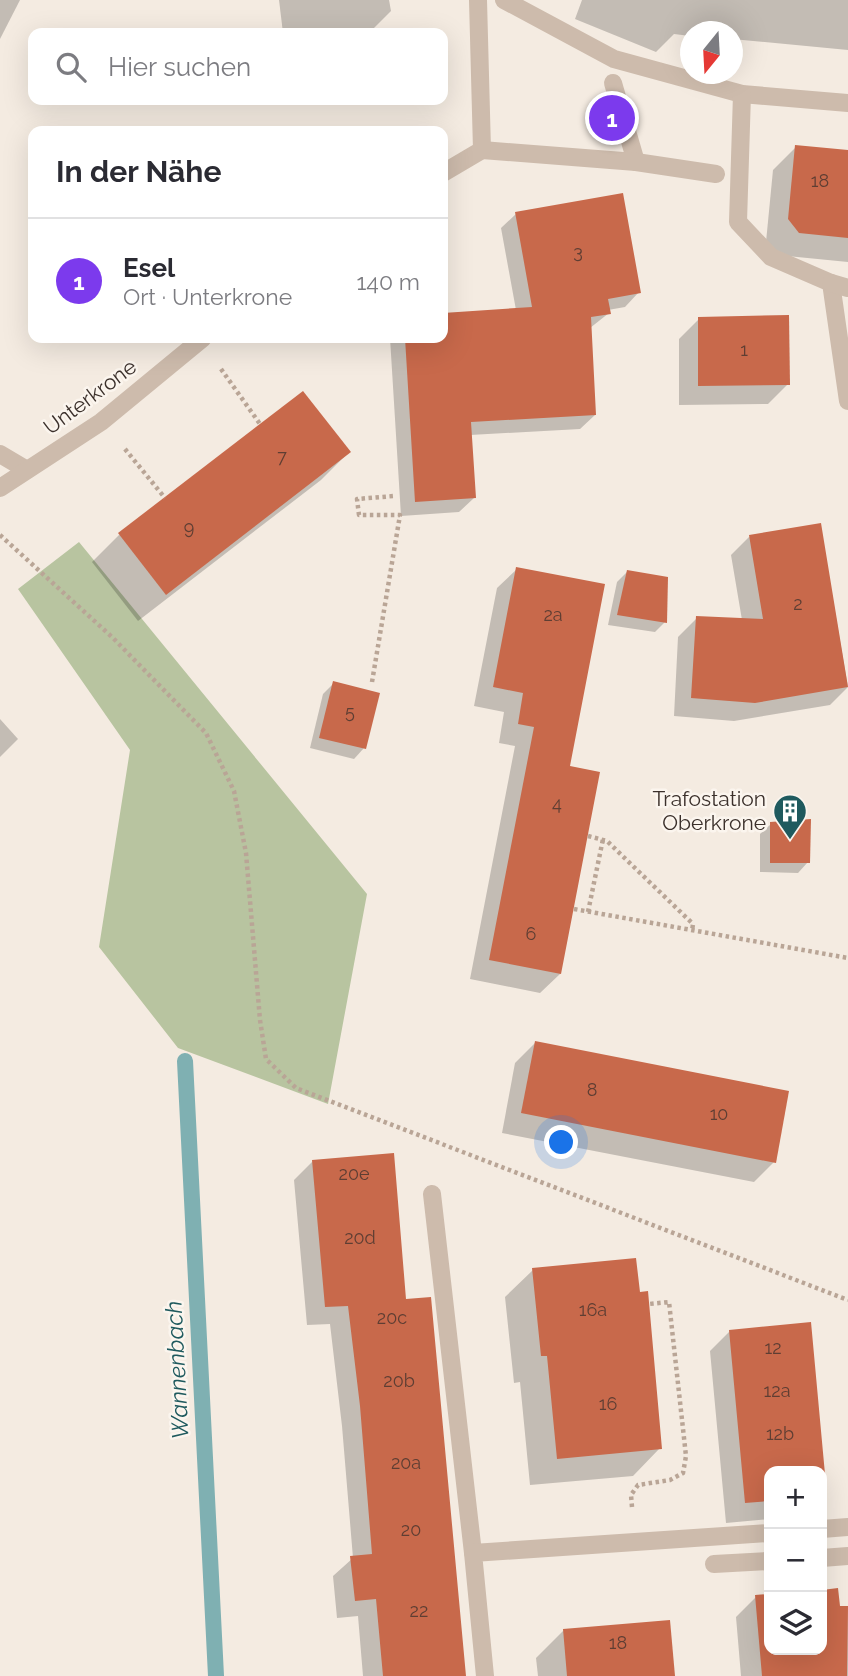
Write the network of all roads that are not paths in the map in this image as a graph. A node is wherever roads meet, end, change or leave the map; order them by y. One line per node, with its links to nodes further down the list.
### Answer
1 (478, 0): 6 (street)
2 (504, 0): 4 (street)
3 (613, 83): 7 (street)
4 (742, 94): 5 (street); 10 (street)
5 (848, 103)
6 (482, 150): 7 (street); 8 (street)
7 (636, 162): 9 (street)
8 (448, 170)
9 (716, 174)
10 (840, 286): 12 (street)
11 (197, 343): 14 (street, Unterkrone)
12 (848, 401)
13 (0, 454): 14 (street)
14 (27, 470): 15 (street, Unterkrone)
15 (0, 488)
16 (432, 1194): 20 (street)
17 (848, 1527): 18 (street)
18 (827, 1529)
19 (764, 1533): 20 (street)
20 (473, 1553): 25 (street)
21 (848, 1556): 22 (street)
22 (827, 1558)
23 (764, 1560): 24 (street)
24 (714, 1563)
25 (485, 1676)

